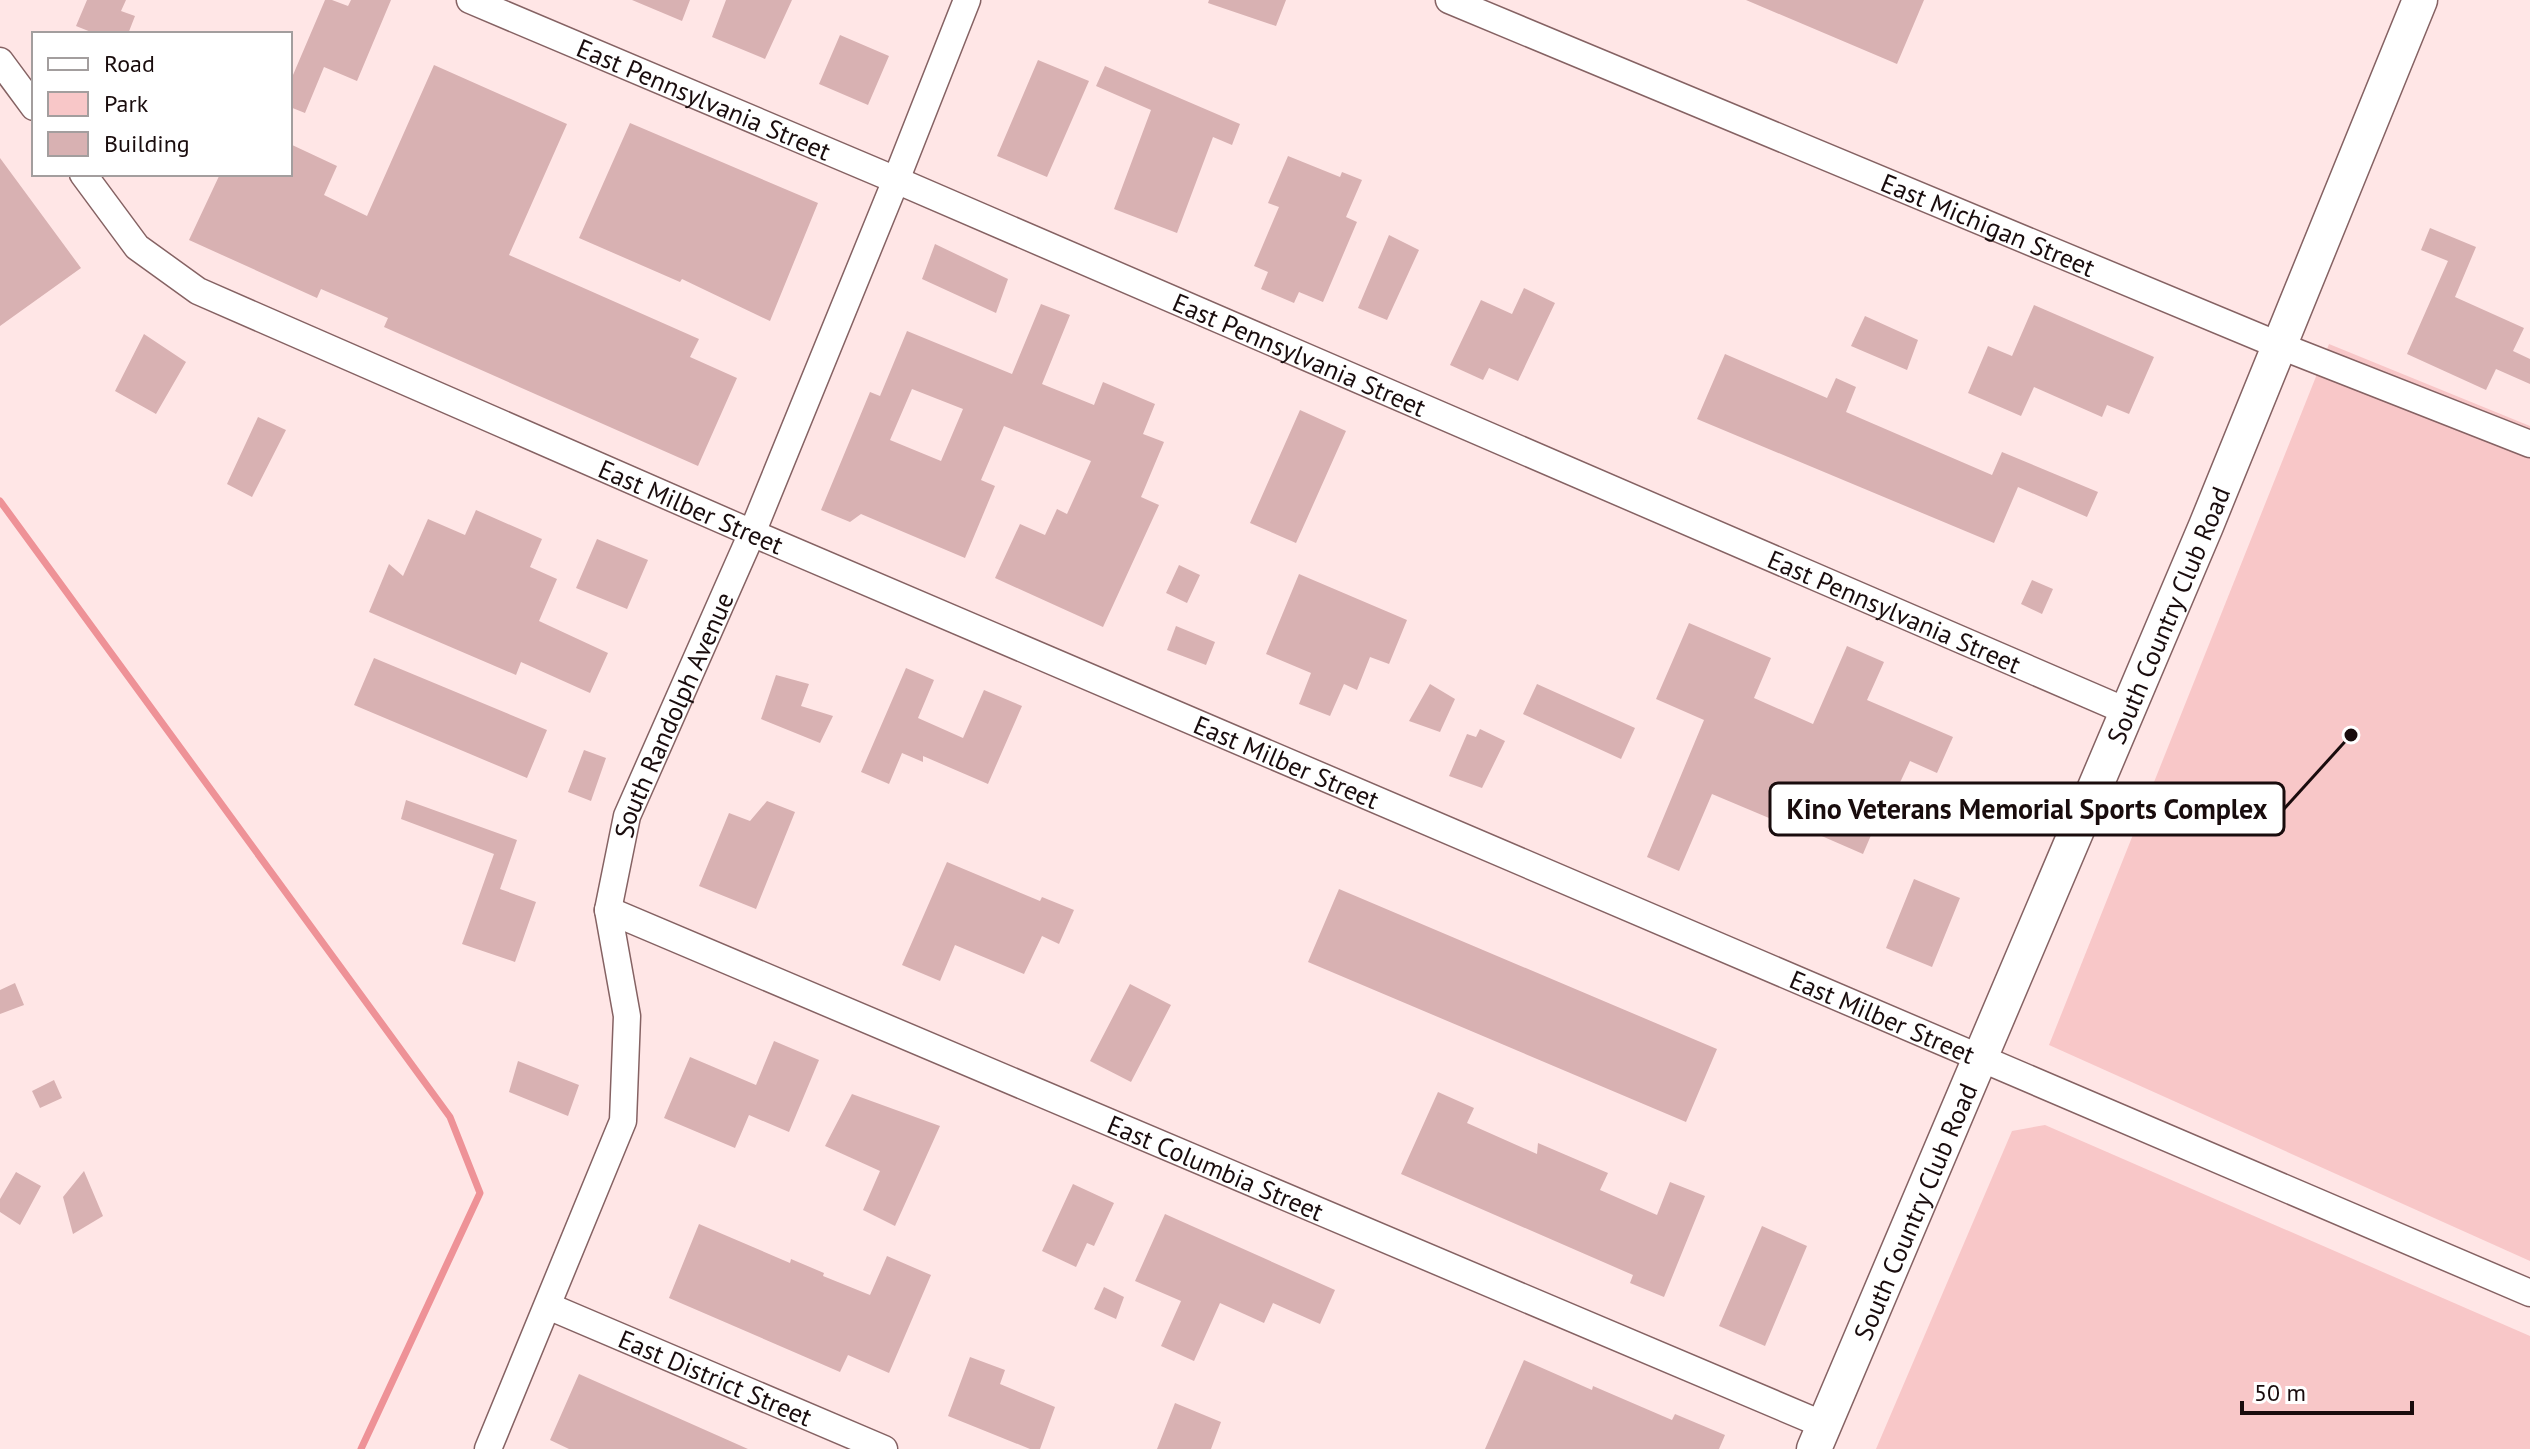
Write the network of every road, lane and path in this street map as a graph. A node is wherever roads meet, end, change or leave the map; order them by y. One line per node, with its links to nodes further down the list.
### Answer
1 (470, 0): 8 (street, East Pennsylvania Street)
2 (967, 0): 8 (street, South Randolph Avenue)
3 (1449, 0): 9 (street, East Michigan Street)
4 (2420, 0): 9 (street, South Country Club Road)
5 (0, 61): 6 (street)
6 (32, 104)
7 (84, 176): 11 (street, East Milber Street)
8 (896, 180): 11 (street, South Randolph Avenue); 12 (street, East Pennsylvania Street)
9 (2278, 345): 10 (street, East Michigan Street); 12 (street, South Country Club Road)
10 (2530, 444)
11 (752, 533): 13 (street, South Randolph Avenue); 14 (street, East Milber Street)
12 (2126, 711): 14 (street, South Country Club Road)
13 (608, 910): 16 (street, South Randolph Avenue); 17 (street, East Columbia Street)
14 (1979, 1057): 15 (street, East Milber Street); 17 (street, South Country Club Road)
15 (2530, 1293)
16 (548, 1306): 18 (street, South Randolph Avenue); 19 (street, East District Street)
17 (1819, 1437)
18 (488, 1449)
19 (884, 1449)

